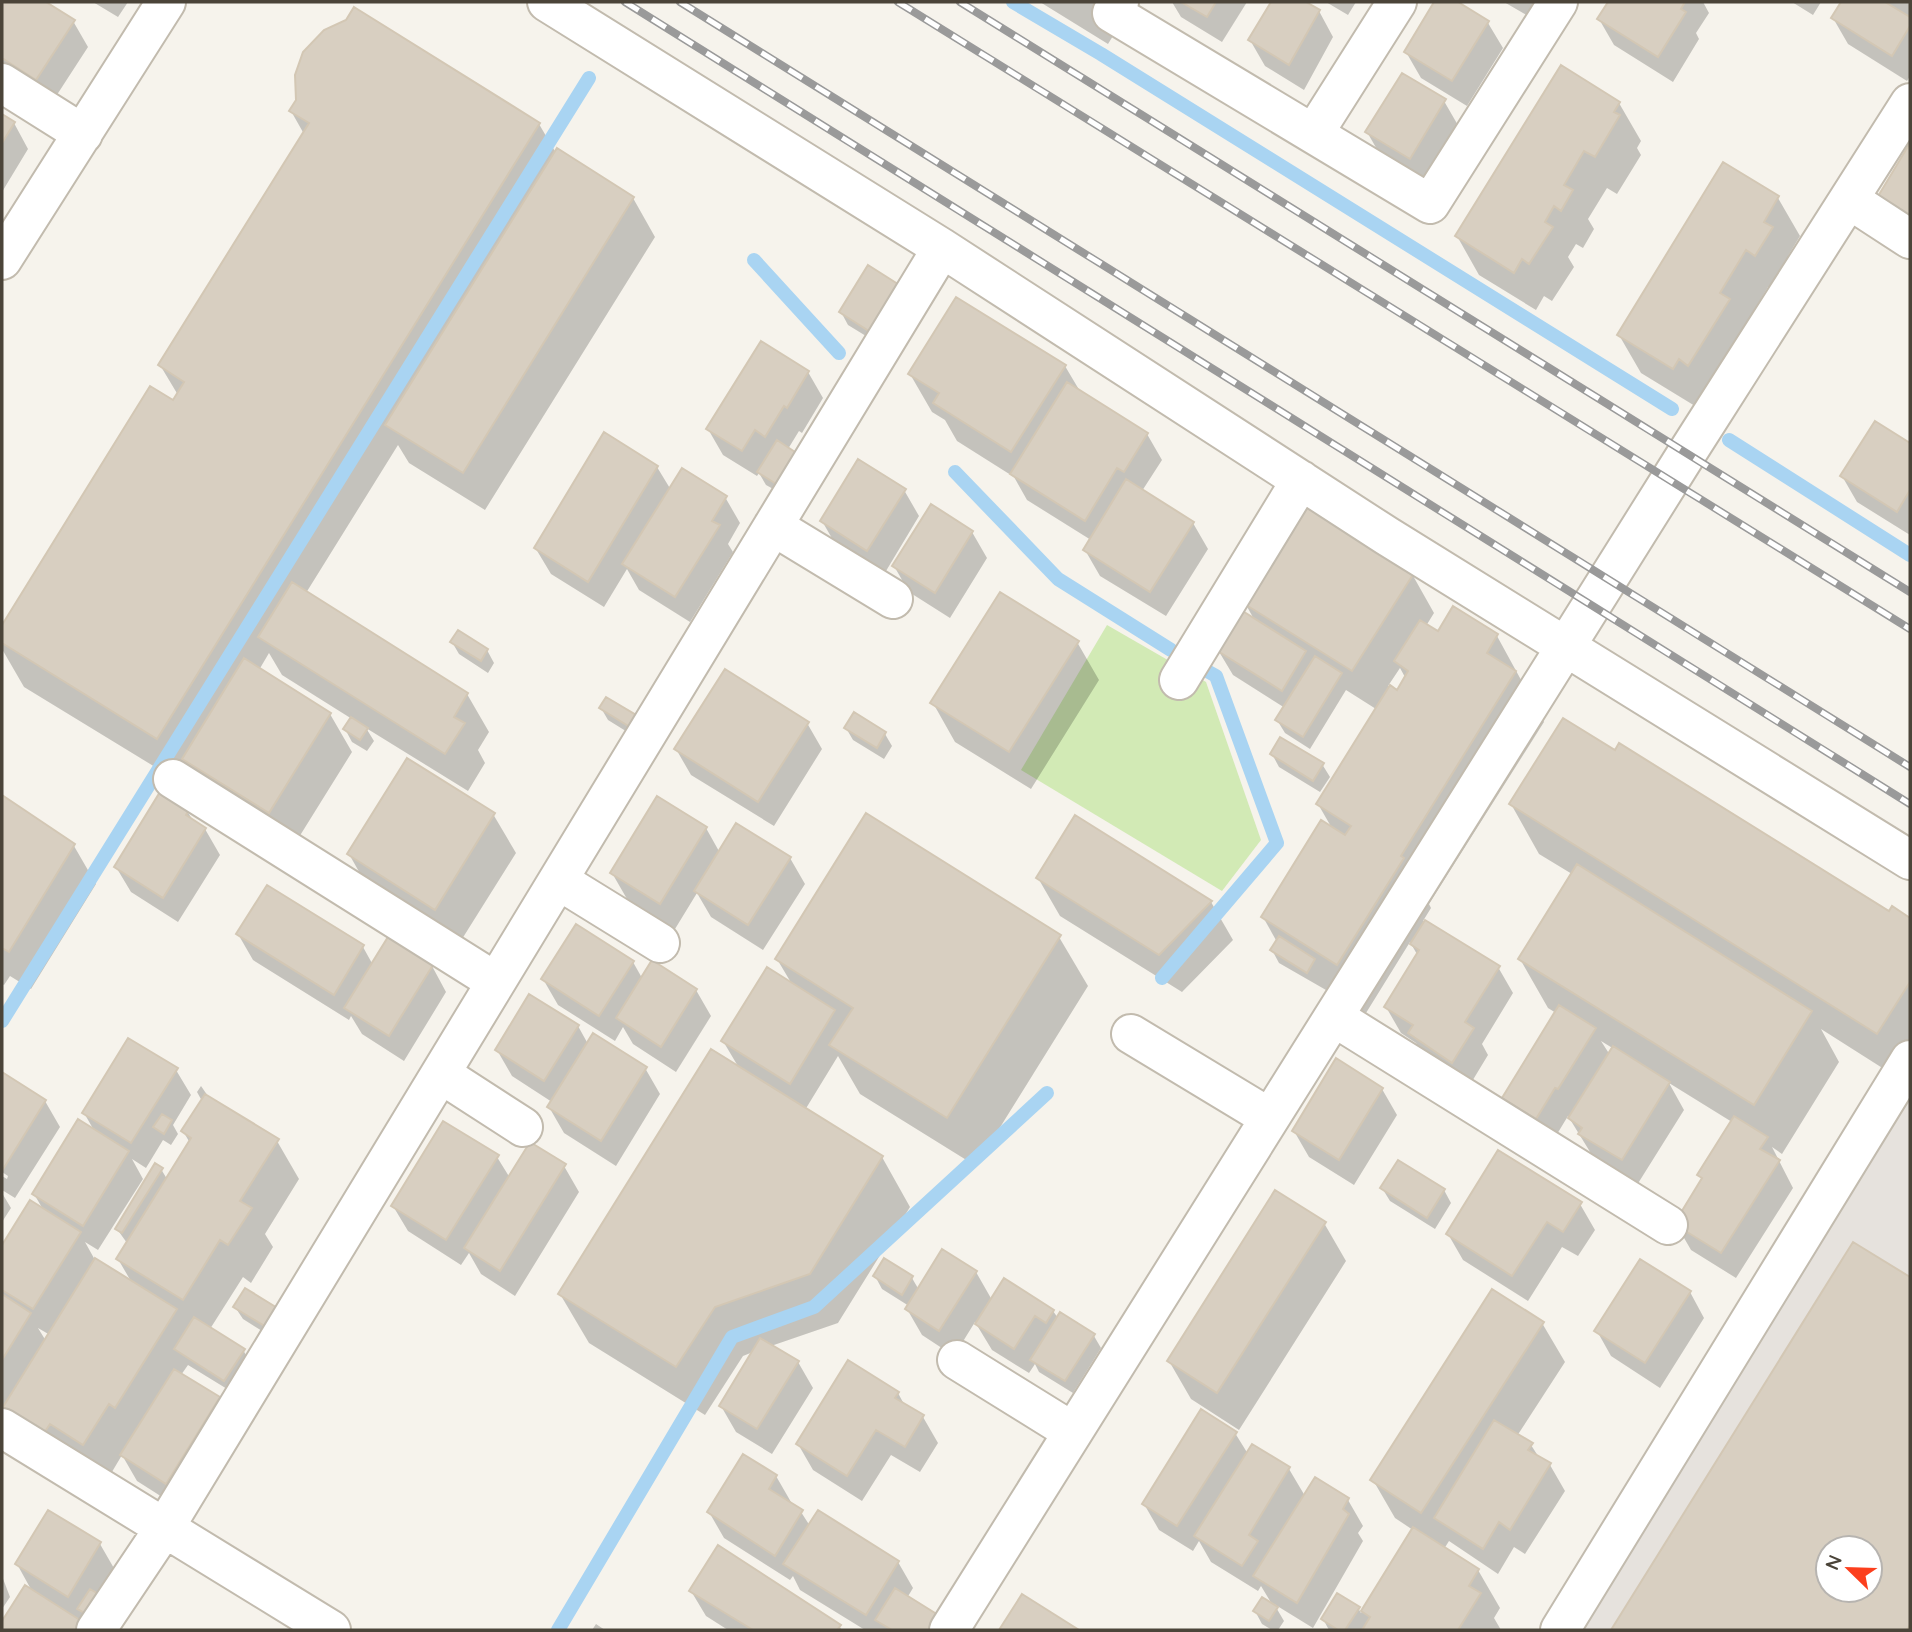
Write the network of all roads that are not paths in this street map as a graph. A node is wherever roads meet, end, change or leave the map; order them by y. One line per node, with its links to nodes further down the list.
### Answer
1 (166, 2): 9 (street)
2 (547, 2): 12 (street)
3 (1119, 2): 8 (street)
4 (1396, 2): 8 (street)
5 (1558, 2): 8 (street)
6 (2, 83): 9 (street)
7 (1910, 103): 10 (street)
8 (1314, 133)
9 (83, 134): 13 (street)
10 (1850, 200): 11 (street); 17 (street)
11 (1910, 239)
12 (942, 248): 14 (street); 15 (street)
13 (2, 261)
14 (1301, 480): 17 (street); 18 (street)
15 (774, 526): 16 (street); 21 (street)
16 (893, 599)
17 (1566, 647): 20 (street); 24 (street)
18 (1179, 680)
19 (173, 779): 23 (street)
20 (1910, 860)
21 (558, 880): 22 (street); 23 (street)
22 (660, 943)
23 (496, 982): 27 (street)
24 (1334, 1017): 28 (street); 30 (street)
25 (1131, 1034): 28 (street)
26 (1910, 1060): 38 (street)
27 (441, 1074): 29 (street); 34 (street)
28 (1270, 1118): 33 (street)
29 (523, 1126)
30 (1668, 1225)
31 (957, 1360): 33 (street)
32 (2, 1428): 34 (street)
33 (1073, 1432): 37 (street)
34 (165, 1527): 35 (street); 36 (street)
35 (96, 1630)
36 (331, 1630)
37 (949, 1630)
38 (1560, 1630)

